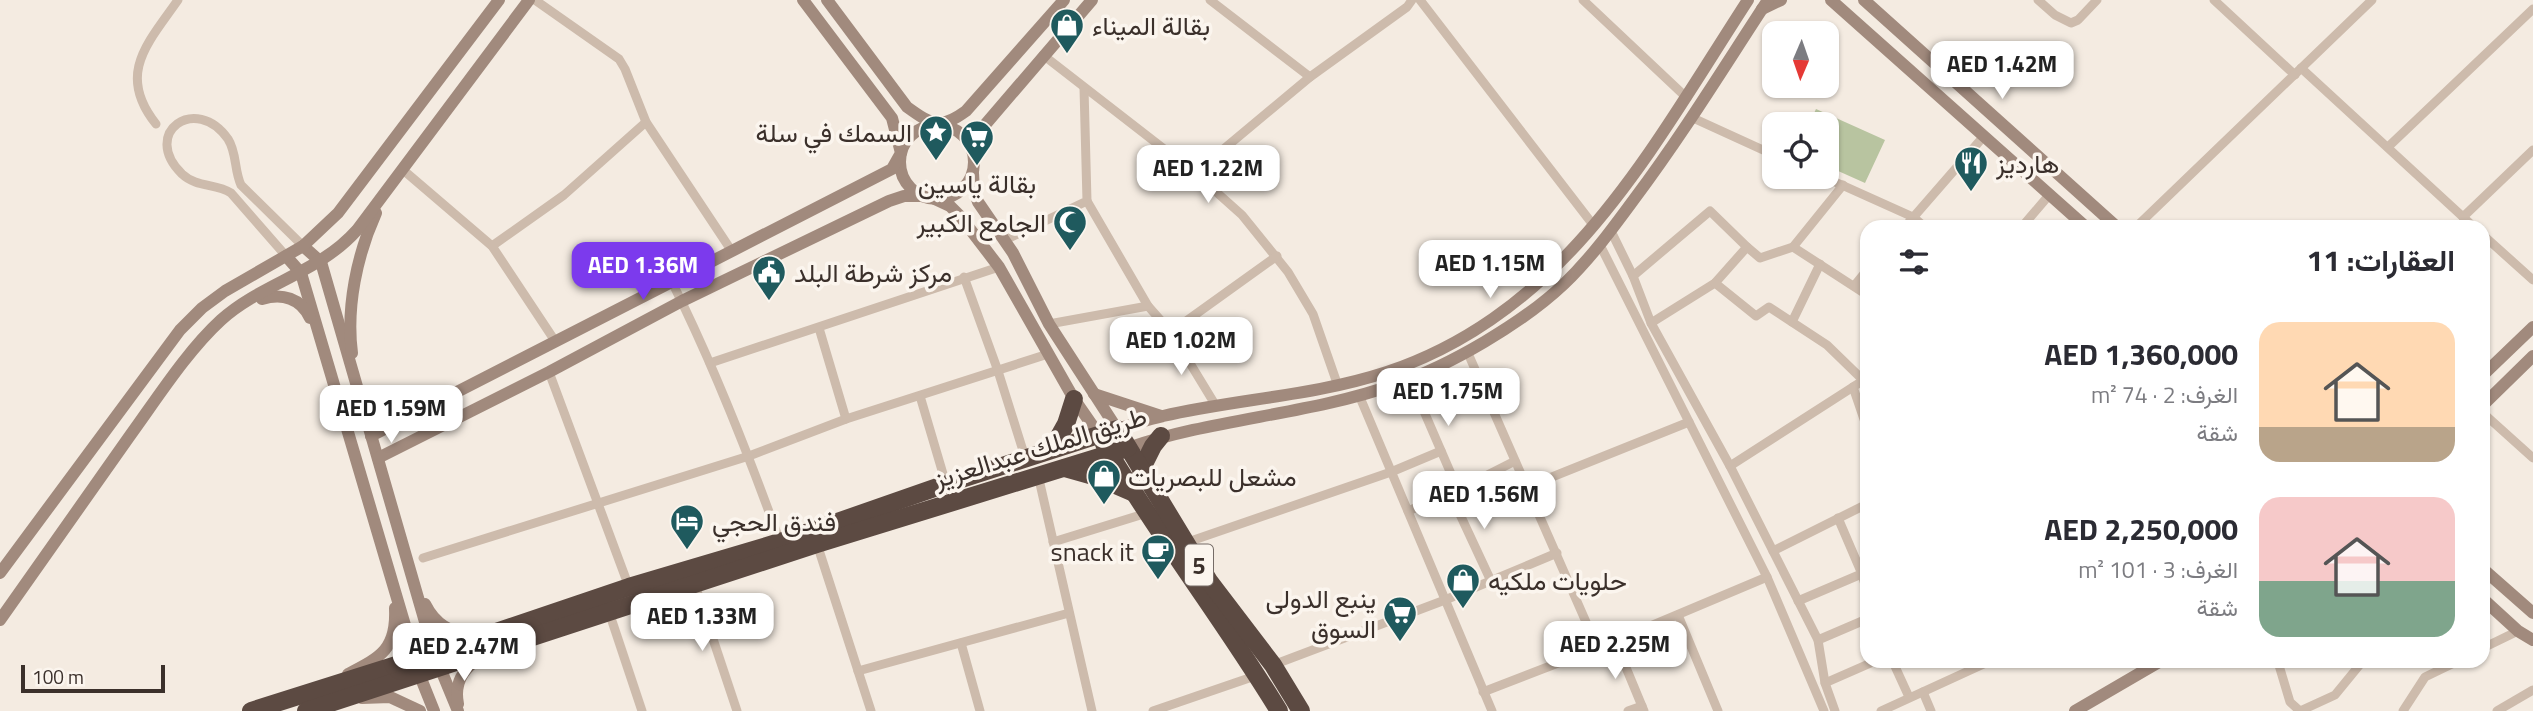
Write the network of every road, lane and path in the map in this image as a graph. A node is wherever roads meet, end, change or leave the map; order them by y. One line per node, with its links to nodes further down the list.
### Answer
1 (178, 0): 31 (street)
2 (499, 0): 62 (street)
3 (529, 0): 40 (street)
4 (535, 0): 29 (street)
5 (803, 0): 38 (street)
6 (827, 0): 32 (street)
7 (1063, 0): 32 (street)
8 (1092, 0): 23 (street)
9 (1210, 0): 25 (street)
10 (1412, 0): 25 (street)
11 (1420, 0): 57 (street)
12 (1583, 0): 27 (street)
13 (1781, 0): 21 (street)
14 (2038, 0): 15 (street)
15 (2097, 0)
16 (2214, 0): 24 (street)
17 (2372, 0): 24 (street)
18 (1747, 1): 27 (street, طريق الملك عبدالعزيز)
19 (1830, 1): 33 (street)
20 (1867, 2): 54 (street)
21 (1765, 5): 28 (street, طريق الملك عبدالعزيز)
22 (2533, 9): 35 (street)
23 (1043, 55): 26 (street); 39 (street)
24 (2298, 71): 35 (street); 55 (street)
25 (1310, 77): 41 (street)
26 (1084, 88): 41 (street); 47 (street)
27 (1687, 98): 57 (street, طريق الملك عبدالعزيز)
28 (1693, 118): 36 (street); 58 (street, طريق الملك عبدالعزيز)
29 (646, 121): 63 (street); 66 (street)
30 (178, 122): 31 (street); 34 (street); 62 (street)
31 (156, 124): 34 (street)
32 (936, 125): 38 (street); 39 (street)
33 (1984, 136): 45 (street); 48 (street)
34 (166, 145): 67 (street)
35 (2388, 147): 49 (street)
36 (1762, 150)
37 (2533, 150): 49 (street)
38 (901, 153): 46 (street); 66 (street)
39 (974, 167): 46 (street); 59 (street)
40 (402, 169): 44 (street); 63 (street)
41 (1195, 173): 68 (street)
42 (1839, 183): 43 (street)
43 (1843, 185): 48 (street); 65 (street)
44 (387, 190): 69 (street); 104 (street)
45 (2050, 194): 52 (street); 53 (street)
46 (929, 197): 71 (street); 81 (street)
47 (1087, 201): 59 (street); 83 (street)
48 (1913, 217): 50 (street); 51 (street)
49 (2463, 217): 56 (street)
50 (1911, 220)
51 (1917, 220)
52 (2028, 220)
53 (2078, 220)
54 (2109, 220)
55 (2143, 220)
56 (2466, 220)
57 (1594, 226): 102 (street, طريق الملك عبدالعزيز)
58 (1611, 231): 61 (street, طريق الملك عبدالعزيز); 73 (street)
59 (1005, 240): 86 (street)
60 (2490, 241): 76 (street)
61 (1600, 245): 92 (street, طريق الملك عبدالعزيز); 115 (street)
62 (303, 246): 67 (street); 69 (street)
63 (492, 246): 90 (street)
64 (1747, 247): 65 (street); 73 (street); 78 (street)
65 (1793, 247): 70 (street)
66 (730, 250): 77 (street)
67 (286, 256): 72 (street); 151 (street)
68 (1277, 256): 89 (street); 102 (street)
69 (321, 262): 72 (street); 104 (street)
70 (1820, 264): 79 (street); 84 (street)
71 (999, 267): 74 (street); 93 (street)
72 (301, 273): 82 (street); 91 (street)
73 (1633, 276): 85 (street)
74 (964, 277): 88 (street); 97 (street)
75 (1860, 279): 79 (street)
76 (2533, 280)
77 (672, 282): 81 (street); 90 (street)
78 (1715, 283): 84 (street); 85 (street)
79 (1854, 286): 80 (street)
80 (1860, 290)
81 (682, 301): 95 (street); 98 (street)
82 (241, 305): 91 (street); 167 (street)
83 (1148, 306): 86 (street); 89 (street)
84 (1792, 322): 99 (street)
85 (1651, 323): 129 (street)
86 (1049, 324): 105 (street)
87 (2533, 327): 96 (street)
88 (819, 328): 95 (street); 113 (street)
89 (1171, 332): 110 (street)
90 (555, 341): 118 (street)
91 (324, 351): 159 (street)
92 (1466, 351): 100 (street, طريق الملك عبدالعزيز); 128 (street)
93 (1048, 354): 97 (street); 109 (street)
94 (2533, 356): 108 (street)
95 (710, 363): 124 (street)
96 (2490, 368)
97 (998, 371): 107 (street); 125 (street)
98 (549, 372): 126 (street); 138 (street)
99 (1860, 375)
100 (1410, 379): 106 (street, طريق الملك عبدالعزيز); 122 (street)
101 (1860, 382): 103 (street)
102 (1338, 386): 110 (street, طريق الملك عبدالعزيز)
103 (1853, 387): 111 (street); 129 (street)
104 (357, 388): 118 (street)
105 (1094, 394): 112 (street); 116 (street)
106 (1359, 395): 119 (street, طريق الملك عبدالعزيز); 132 (street)
107 (920, 396): 113 (street); 134 (street)
108 (2490, 398)
109 (1074, 399): 117 (street); 121 (highway)
110 (1216, 407): 112 (street, طريق الملك عبدالعزيز)
111 (1860, 408)
112 (1162, 416): 116 (street, طريق الملك عبدالعزيز)
113 (846, 419): 124 (street)
114 (2490, 420): 127 (street)
115 (1689, 422): 135 (street); 154 (street)
116 (1117, 429): 117 (highway, طريق الملك عبدالعزيز); 120 (highway, 5)
117 (1099, 435): 121 (highway, طريق الملك عبدالعزيز); 123 (highway, 5)
118 (371, 436): 126 (street)
119 (1161, 436): 120 (street, طريق الملك عبدالعزيز); 131 (highway)
120 (1128, 448): 123 (highway, طريق الملك عبدالعزيز); 131 (highway, 5)
121 (1052, 449): 125 (highway, طريق الملك عبدالعزيز)
122 (1441, 451): 132 (street); 136 (street)
123 (1110, 453): 130 (highway, طريق الملك عبدالعزيز); 137 (highway, 5)
124 (749, 456): 138 (street); 143 (street)
125 (1025, 457): 134 (highway, طريق الملك عبدالعزيز)
126 (378, 458): 156 (street)
127 (2533, 458)
128 (1515, 461): 135 (street); 136 (street)
129 (1730, 466): 147 (street)
130 (1065, 468): 133 (highway, طريق الملك عبدالعزيز); 137 (highway)
131 (1141, 470): 145 (highway, 5)
132 (1391, 472): 140 (street); 145 (street)
133 (1038, 475): 144 (street); 146 (highway, طريق الملك عبدالعزيز)
134 (946, 484): 143 (highway, طريق الملك عبدالعزيز)
135 (1527, 487): 148 (street)
136 (1454, 491): 140 (street); 155 (street)
137 (1134, 494): 141 (highway, 5)
138 (599, 504): 149 (street); 158 (street)
139 (1860, 507): 142 (street)
140 (1408, 511): 160 (street)
141 (1147, 513): 144 (street); 186 (highway, 5)
142 (1838, 518): 147 (street); 150 (street)
143 (780, 542): 158 (highway, طريق الملك عبدالعزيز)
144 (1053, 542): 164 (street)
145 (1185, 543): 186 (highway, 5)
146 (817, 544): 157 (highway, طريق الملك عبدالعزيز); 187 (street)
147 (1773, 551): 161 (street)
148 (1557, 553): 155 (street); 176 (street)
149 (423, 558)
150 (1860, 563)
151 (0, 573)
152 (1860, 575): 161 (street)
153 (2490, 575): 165 (street)
154 (1767, 577): 166 (street); 211 (street)
155 (1491, 581): 160 (street)
156 (414, 584): 170 (street); 177 (street)
157 (695, 585): 163 (highway, طريق الملك عبدالعزيز); 201 (street)
158 (629, 587): 170 (highway, طريق الملك عبدالعزيز)
159 (395, 590): 178 (street); 192 (street)
160 (1445, 600): 186 (street); 190 (street)
161 (1798, 601): 171 (street)
162 (2490, 605): 169 (street)
163 (609, 612): 170 (highway, طريق الملك عبدالعزيز); 200 (street)
164 (1069, 613): 174 (street); 204 (street)
165 (2533, 614)
166 (1678, 615): 173 (street); 210 (street)
167 (0, 620)
168 (1860, 622): 171 (street)
169 (2518, 631): 172 (street); 175 (street)
170 (500, 639): 177 (highway, طريق الملك عبدالعزيز); 199 (street)
171 (1818, 639): 188 (street)
172 (2533, 640)
173 (1615, 641): 176 (street); 194 (street)
174 (961, 643): 187 (street); 203 (street)
175 (2490, 645)
176 (1597, 647): 190 (street)
177 (437, 661): 178 (highway, طريق الملك عبدالعزيز); 199 (street)
178 (418, 667): 192 (highway, طريق الملك عبدالعزيز); 198 (street)
179 (1860, 668): 188 (street)
180 (1896, 668): 193 (street)
181 (1975, 668): 191 (street)
182 (2149, 668): 215 (street)
183 (2280, 668): 216 (street)
184 (2357, 668): 216 (street)
185 (2444, 668): 217 (street)
186 (1265, 670): 205 (street); 206 (highway, 5); 207 (highway, 5)
187 (858, 671): 202 (street)
188 (1825, 683): 212 (street)
189 (2533, 690): 218 (street)
190 (1483, 692): 208 (street)
191 (1923, 692): 193 (street); 214 (street)
192 (324, 695): 195 (highway, طريق الملك عبدالعزيز); 196 (highway, طريق الملك عبدالعزيز); 197 (street)
193 (1909, 697): 213 (street)
194 (1643, 708): 209 (street)
195 (251, 711)
196 (306, 711)
197 (420, 711)
198 (434, 711)
199 (459, 711)
200 (642, 711)
201 (737, 711)
202 (871, 711)
203 (980, 711)
204 (1091, 711)
205 (1153, 711)
206 (1279, 711)
207 (1301, 711)
208 (1492, 711)
209 (1628, 711)
210 (1718, 711)
211 (1824, 711)
212 (1835, 711)
213 (1881, 711)
214 (1931, 711)
215 (2075, 711)
216 (2300, 711)
217 (2405, 711)
218 (2497, 711)

